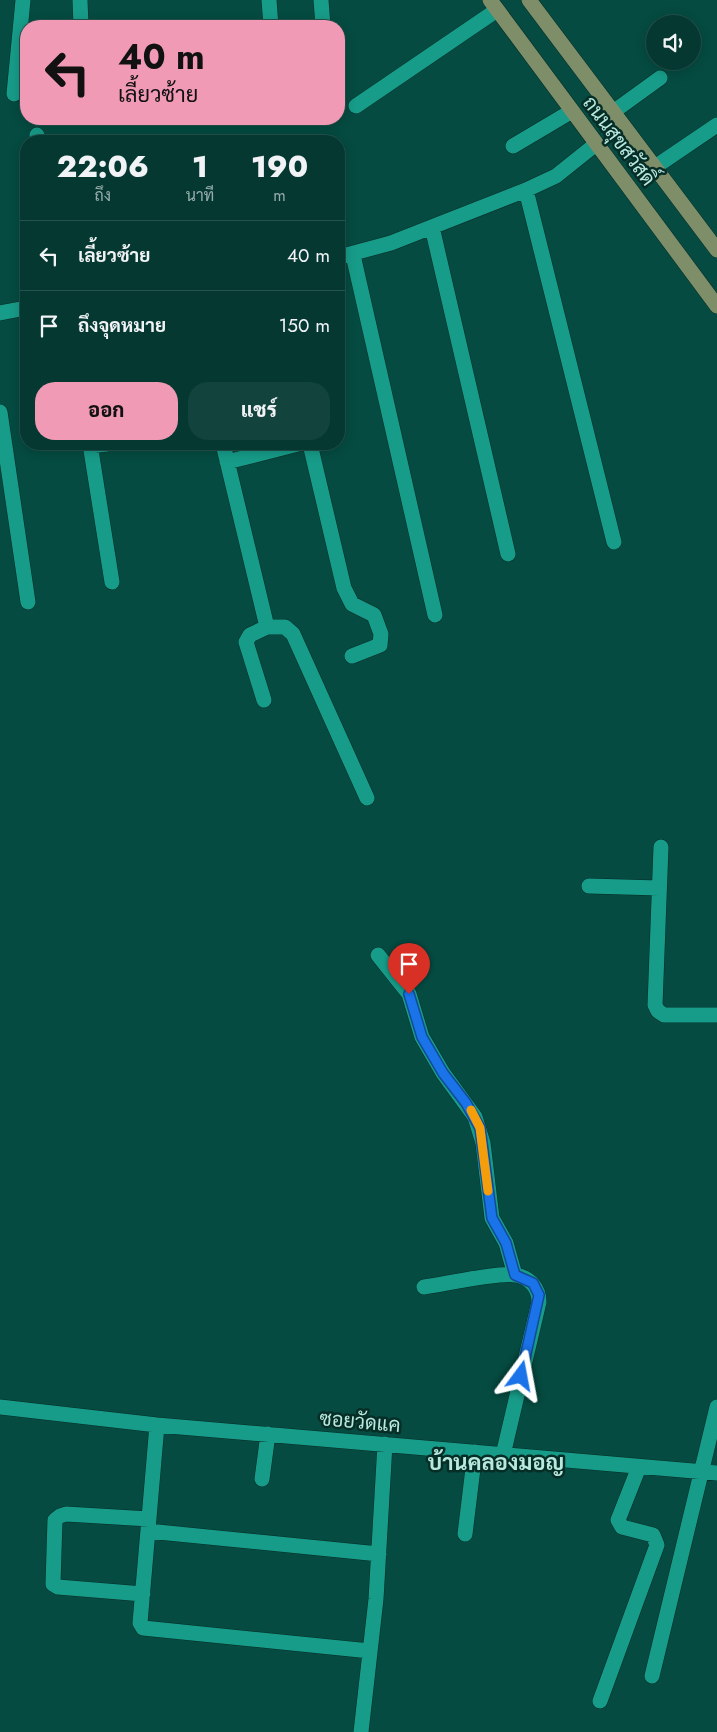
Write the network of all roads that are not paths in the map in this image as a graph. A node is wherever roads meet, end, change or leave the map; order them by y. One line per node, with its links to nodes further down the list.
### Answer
1 (23, 0): 7 (street)
2 (80, 0): 8 (street)
3 (269, 0): 9 (street)
4 (321, 0): 10 (street)
5 (530, 0): 16 (main road, ถนนสุขสวัสดิ์)
6 (494, 5): 14 (street); 15 (main road, ถนนสุขสวัสดิ์)
7 (21, 20)
8 (81, 20)
9 (271, 20)
10 (322, 20)
11 (20, 31): 13 (street)
12 (660, 78): 16 (street)
13 (14, 94)
14 (356, 106)
15 (572, 111): 18 (main road, ถนนสุขสวัสดิ์); 19 (street)
16 (614, 112): 20 (main road, ถนนสุขสวัสดิ์)
17 (717, 125): 20 (street)
18 (596, 144): 21 (street); 25 (main road, ถนนสุขสวัสดิ์)
19 (513, 146)
20 (654, 167): 23 (main road, ถนนสุขสวัสดิ์)
21 (526, 190): 22 (street); 34 (street)
22 (432, 227): 24 (street); 35 (street)
23 (717, 250)
24 (346, 256): 38 (street)
25 (717, 306)
26 (20, 309): 27 (street)
27 (0, 313)
28 (0, 412): 37 (street)
29 (91, 450): 36 (street)
30 (225, 450): 33 (street)
31 (275, 450): 33 (street)
32 (311, 450): 40 (street)
33 (228, 462): 39 (street)
34 (614, 542)
35 (508, 554)
36 (112, 582)
37 (28, 602)
38 (435, 615)
39 (266, 627): 41 (street); 42 (street)
40 (352, 656)
41 (264, 700)
42 (367, 798)
43 (661, 847): 45 (street)
44 (589, 886): 45 (street)
45 (659, 888): 47 (street)
46 (378, 955): 48 (street)
47 (717, 1015)
48 (515, 1275): 49 (street); 56 (street)
49 (424, 1287)
50 (0, 1407): 52 (street, ซอยวัดแค)
51 (717, 1407): 58 (street)
52 (157, 1425): 53 (street, ซอยวัดแค); 60 (street)
53 (268, 1434): 54 (street, ซอยวัดแค); 59 (street)
54 (385, 1444): 55 (street, ซอยวัดแค); 62 (street)
55 (475, 1452): 56 (street, ซอยวัดแค); 61 (street)
56 (503, 1455): 57 (street, ซอยวัดแค)
57 (639, 1467): 58 (street, ซอยวัดแค); 66 (street)
58 (710, 1473): 65 (street)
59 (262, 1479)
60 (149, 1525): 62 (street); 63 (street); 63 (street)
61 (465, 1534)
62 (378, 1554): 64 (street)
63 (143, 1594): 64 (street)
64 (370, 1651): 67 (street)
65 (652, 1676)
66 (600, 1701)
67 (361, 1732)

